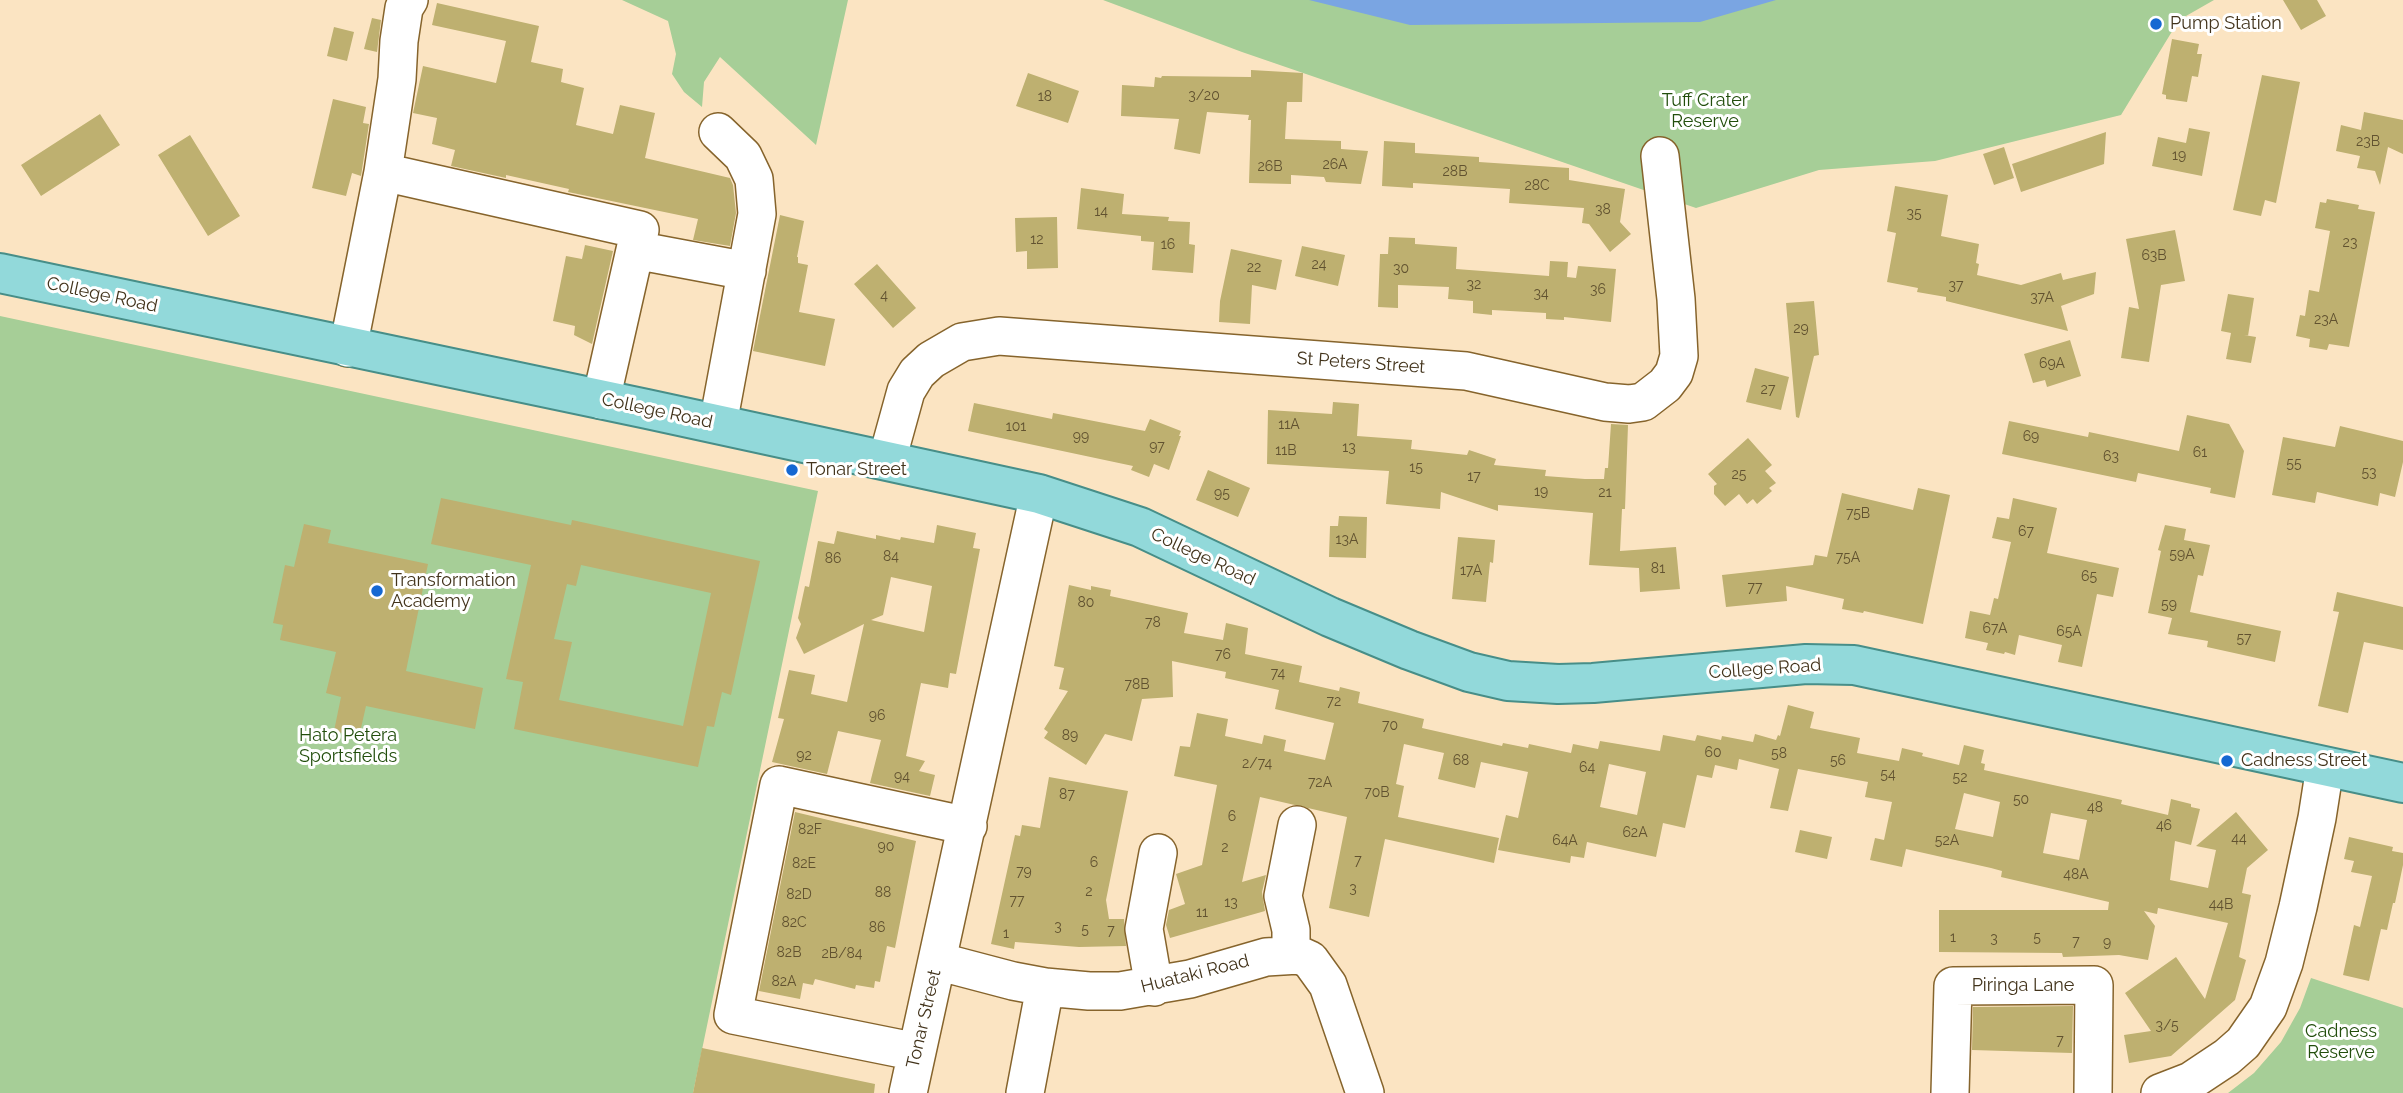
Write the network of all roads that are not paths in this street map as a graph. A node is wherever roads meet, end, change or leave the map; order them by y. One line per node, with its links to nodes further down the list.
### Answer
1 (409, 0): 4 (street)
2 (718, 132): 6 (street)
3 (1660, 156): 11 (street, St Peters Street)
4 (383, 172): 5 (street); 8 (street)
5 (635, 250): 6 (street); 9 (street)
6 (747, 271): 10 (street)
7 (0, 273): 8 (main road, College Road)
8 (348, 348): 9 (main road, College Road)
9 (601, 400): 10 (main road, College Road)
10 (718, 424): 11 (main road, College Road)
11 (887, 460): 12 (main road, College Road)
12 (1039, 494): 13 (main road, College Road); 16 (street, Tonar Street)
13 (2325, 767): 14 (main road, College Road); 28 (street)
14 (2403, 783)
15 (1297, 825): 18 (street)
16 (968, 826): 19 (street, Tonar Street); 22 (street)
17 (1158, 853): 21 (street)
18 (1291, 954): 21 (street, Huataki Road); 25 (street)
19 (937, 961): 20 (street, Huataki Road); 22 (street, Tonar Street)
20 (1045, 987): 21 (street, Huataki Road); 24 (street)
21 (1154, 987)
22 (916, 1052): 23 (street, Tonar Street)
23 (908, 1093)
24 (1025, 1093)
25 (1365, 1093)
26 (1950, 1093): 27 (street, Piringa Lane)
27 (2093, 1093)
28 (2160, 1093)

